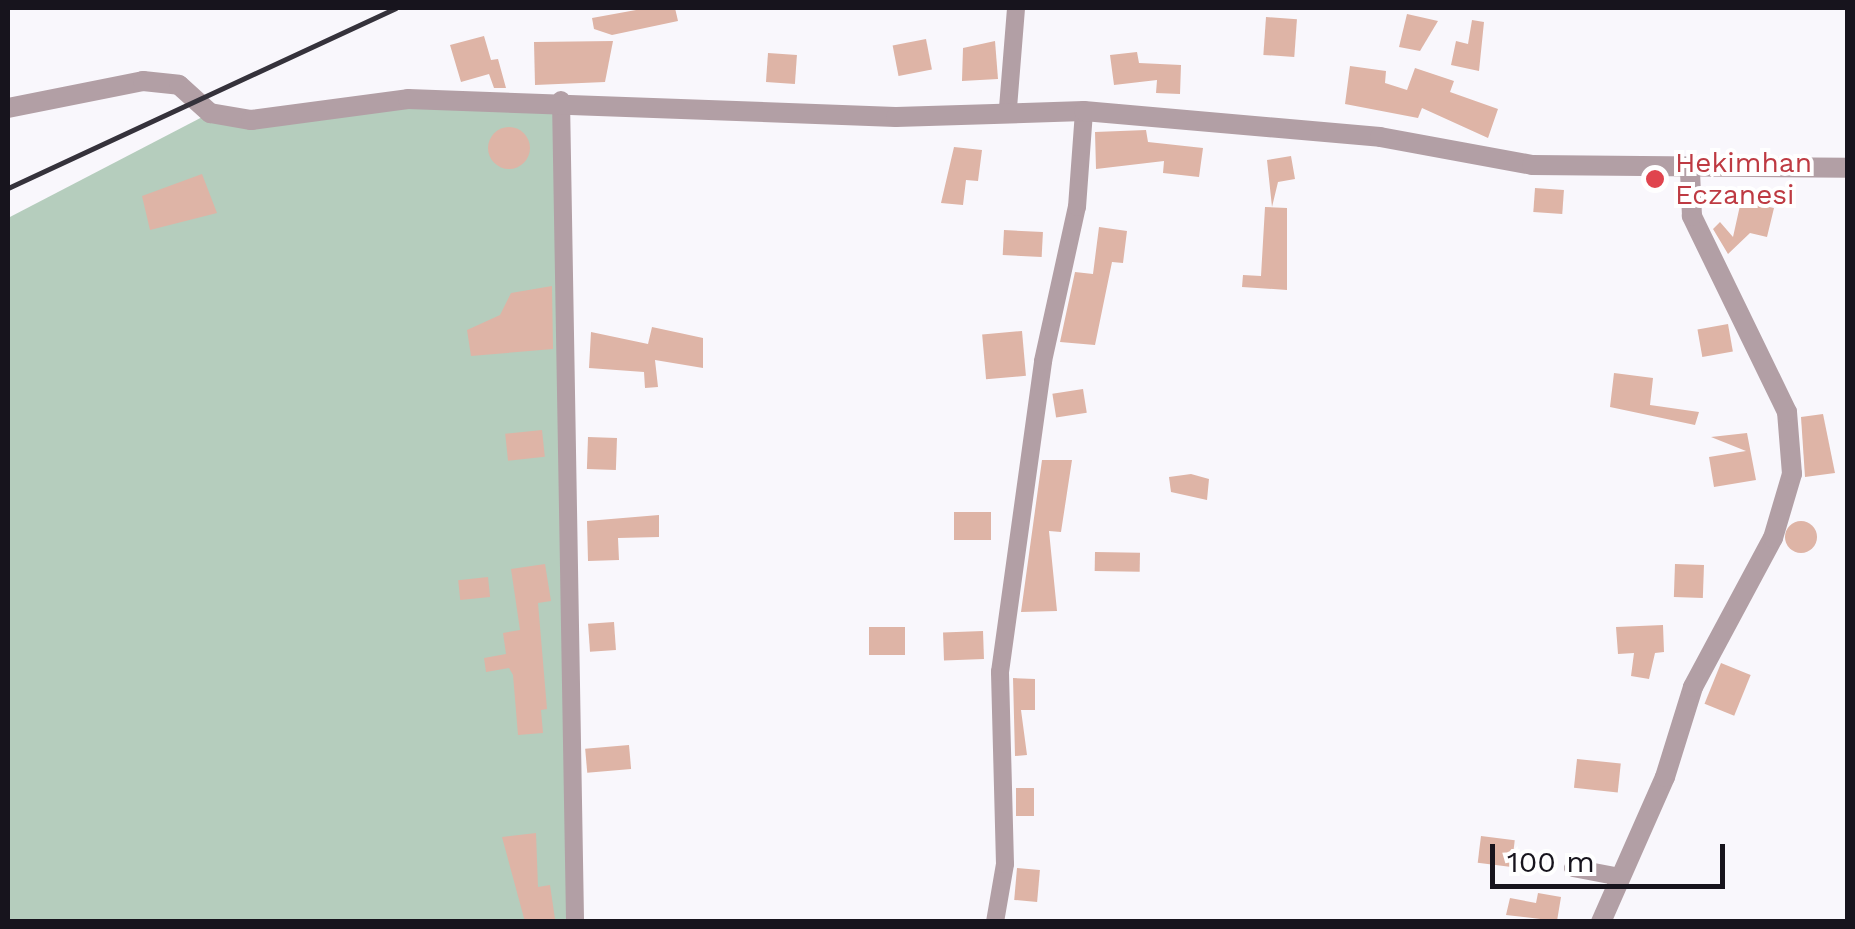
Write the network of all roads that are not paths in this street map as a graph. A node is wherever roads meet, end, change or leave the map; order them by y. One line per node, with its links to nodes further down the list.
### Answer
1 (1016, 8): 4 (street)
2 (561, 100): 3 (street); 4 (street); 10 (street)
3 (8, 108)
4 (1008, 108): 5 (street)
5 (1084, 110): 7 (street); 11 (street)
6 (1848, 168): 7 (street)
7 (1690, 172): 9 (street)
8 (1573, 868): 9 (street)
9 (1620, 877): 12 (street)
10 (573, 921)
11 (994, 922)
12 (1601, 922)

